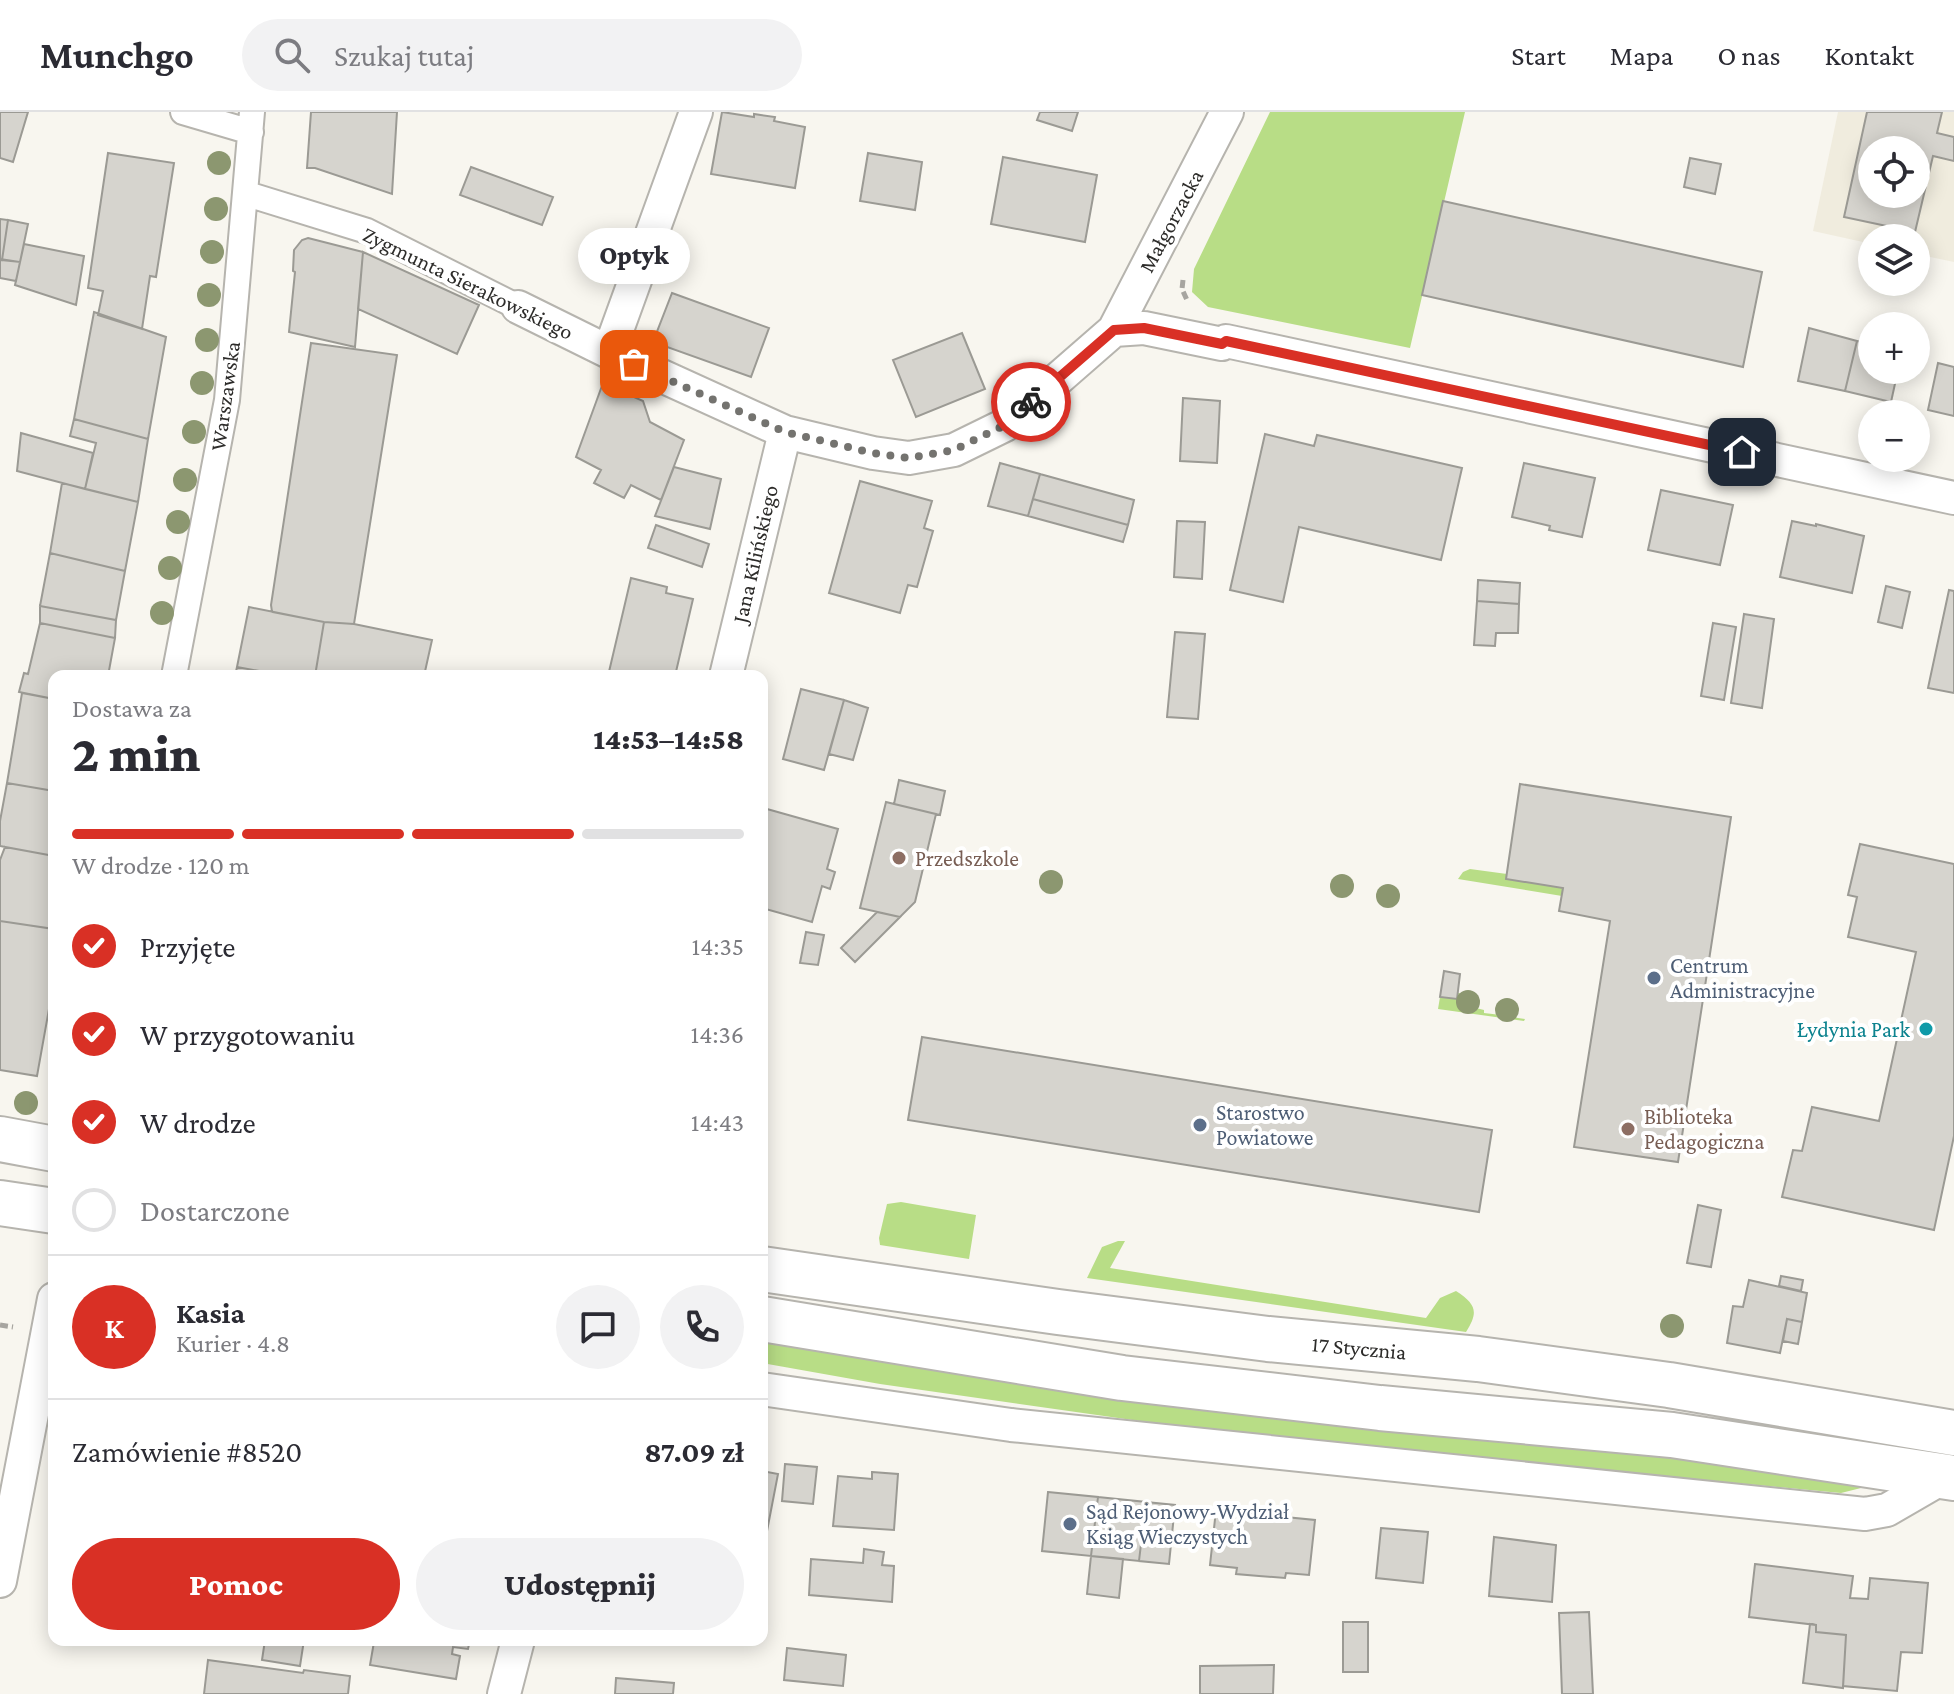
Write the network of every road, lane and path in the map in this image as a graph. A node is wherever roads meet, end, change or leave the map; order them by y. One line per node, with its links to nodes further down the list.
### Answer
1 (183, 112): 4 (street)
2 (696, 112): 10 (street)
3 (1227, 112): 9 (street, Małgorzacka)
4 (252, 122): 5 (street, Warszawska)
5 (247, 194): 7 (street, Zygmunta Sierakowskiego); 13 (street, Warszawska)
6 (1184, 270): 8 (path)
7 (518, 307): 10 (street, Zygmunta Sierakowskiego)
8 (1191, 308)
9 (1114, 330): 11 (street, Zygmunta Sierakowskiego); 12 (street)
10 (609, 352): 11 (street, Zygmunta Sierakowskiego)
11 (785, 432): 14 (street, Jana Kilińskiego)
12 (1954, 498)
13 (175, 670)
14 (727, 670)
15 (0, 1139): 16 (main road)
16 (48, 1148)
17 (0, 1203): 18 (main road)
18 (48, 1210)
19 (768, 1270): 23 (main road, 17 Stycznia)
20 (768, 1320): 24 (main road)
21 (48, 1330): 25 (street)
22 (768, 1390): 24 (street)
23 (1954, 1433)
24 (1949, 1477)
25 (0, 1581)
26 (516, 1646): 27 (street)
27 (504, 1694)

